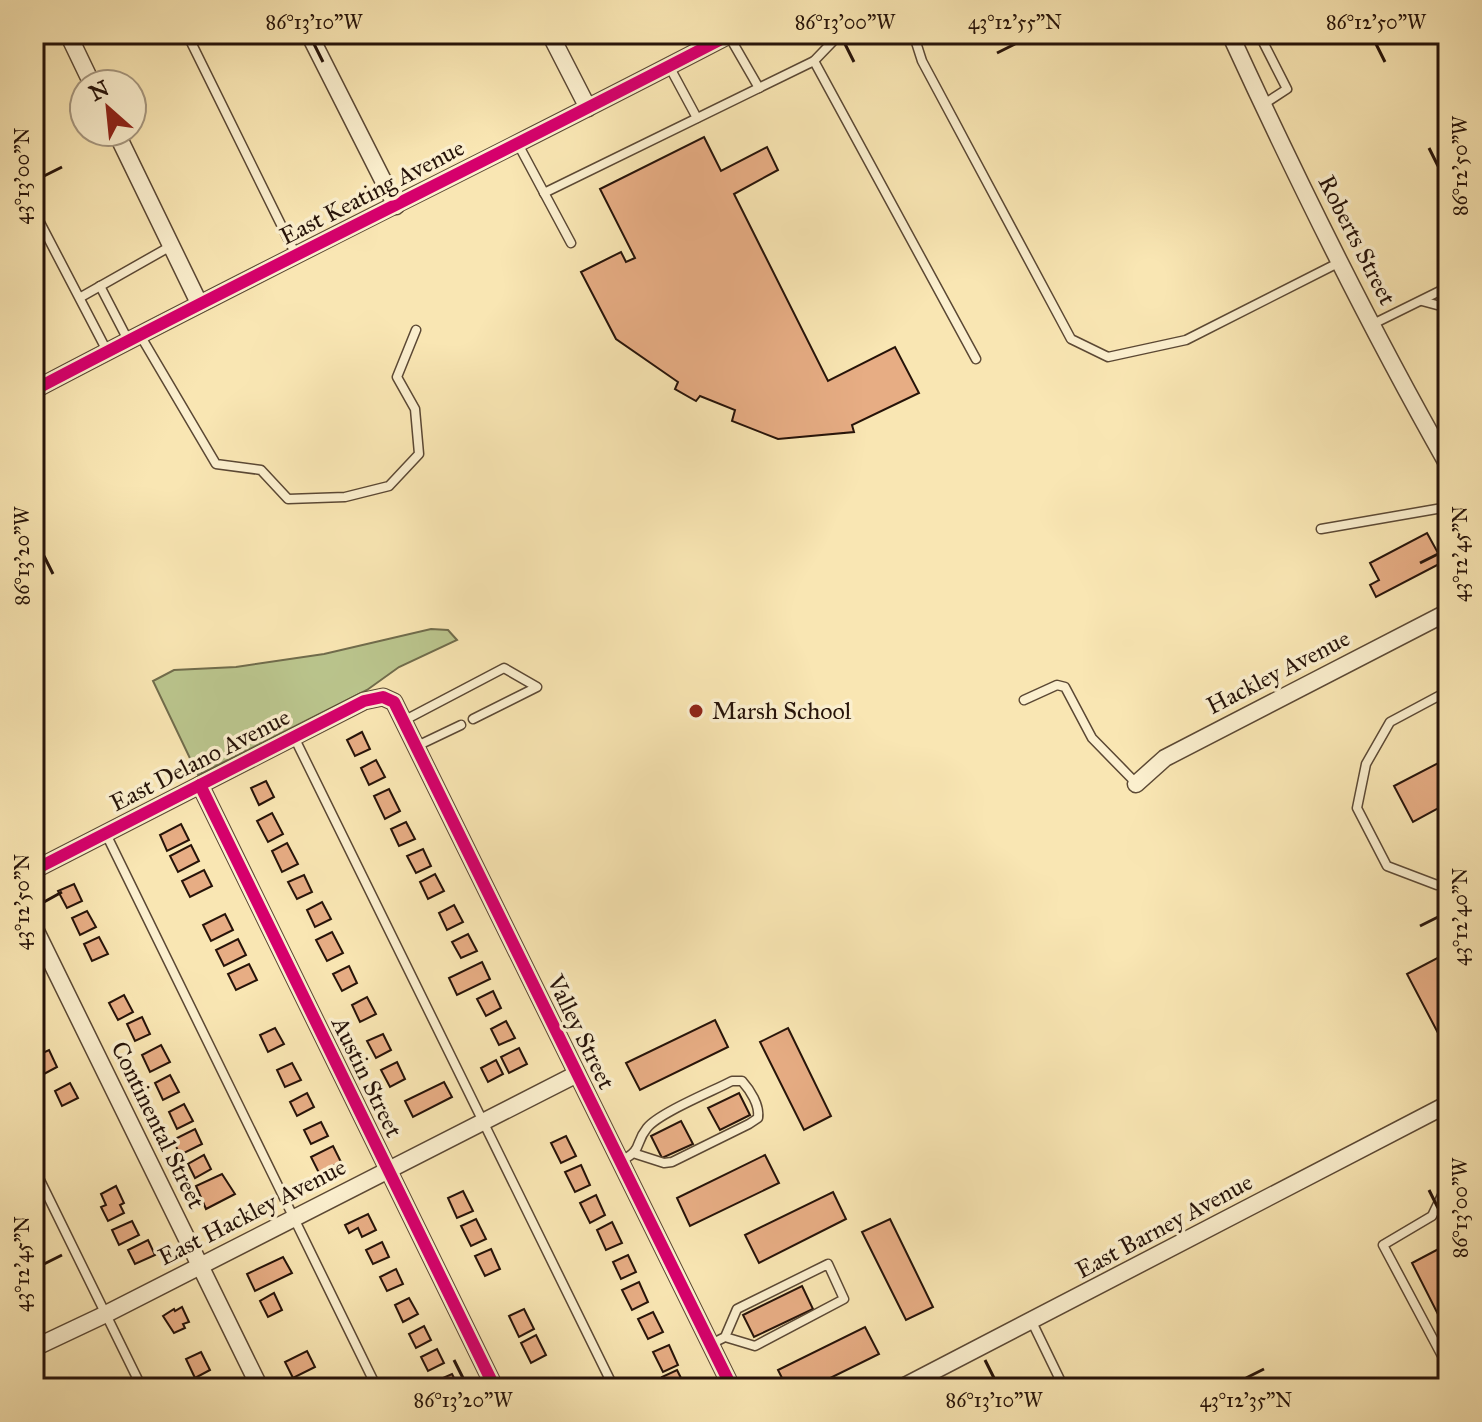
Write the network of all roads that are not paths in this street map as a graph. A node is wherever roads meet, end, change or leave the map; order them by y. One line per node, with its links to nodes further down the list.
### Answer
1 (68, 34): 12 (street)
2 (187, 34): 24 (lane)
3 (309, 34): 20 (street)
4 (550, 34): 15 (street)
5 (730, 34): 11 (street, East Keating Avenue); 13 (lane)
6 (840, 34): 10 (lane)
7 (1230, 34): 14 (street, Roberts Street)
8 (1259, 34): 14 (lane)
9 (915, 35): 25 (lane)
10 (814, 61): 13 (lane); 36 (lane)
11 (669, 66): 15 (street, East Keating Avenue); 16 (lane)
12 (84, 68)
13 (759, 88): 16 (lane)
14 (1264, 104): 25 (street, Roberts Street)
15 (588, 108): 17 (street, East Keating Avenue)
16 (697, 118): 19 (lane)
17 (518, 144): 19 (lane); 20 (street, East Keating Avenue)
18 (124, 148): 23 (street)
19 (544, 193): 22 (lane)
20 (396, 206): 24 (street, East Keating Avenue)
21 (34, 211): 28 (lane)
22 (571, 243)
23 (171, 246): 26 (lane); 30 (street)
24 (296, 255): 30 (street, East Keating Avenue)
25 (1341, 261): 32 (street, Roberts Street)
26 (100, 286): 28 (lane); 34 (lane)
27 (1448, 287): 29 (lane)
28 (81, 297): 35 (lane)
29 (1421, 300): 31 (lane); 32 (lane)
30 (199, 303): 34 (street, East Keating Avenue)
31 (1448, 308)
32 (1373, 324): 38 (street, Roberts Street)
33 (416, 330): 34 (lane)
34 (134, 338): 35 (street, East Keating Avenue)
35 (107, 351): 37 (street, East Keating Avenue)
36 (976, 359)
37 (34, 390)
38 (1448, 465)
39 (1448, 507): 40 (lane)
40 (1321, 529)
41 (1448, 612): 50 (street, Hackley Avenue)
42 (1448, 691): 54 (lane)
43 (389, 698): 46 (street, Valley Street); 48 (street, East Delano Avenue)
44 (1024, 700): 50 (lane)
45 (473, 719): 46 (lane)
46 (405, 720): 49 (street, Valley Street)
47 (461, 725): 49 (lane)
48 (294, 737): 51 (street, East Delano Avenue); 58 (lane)
49 (417, 746): 56 (street, Valley Street)
50 (1136, 784)
51 (200, 785): 52 (street, East Delano Avenue); 61 (street, Austin Street)
52 (106, 833): 53 (street, East Delano Avenue); 63 (lane)
53 (34, 870)
54 (1448, 879)
55 (34, 927): 64 (street, Continental Street)
56 (577, 1074): 58 (street, East Hackley Avenue); 59 (street, Valley Street)
57 (1448, 1104): 66 (street, East Barney Avenue)
58 (484, 1121): 61 (street, East Hackley Avenue); 74 (lane)
59 (628, 1158): 59 (lane); 67 (street, Valley Street)
60 (34, 1168): 65 (lane)
61 (388, 1170): 63 (street, East Hackley Avenue); 73 (street, Austin Street)
62 (1448, 1183): 69 (lane)
63 (294, 1218): 64 (street, East Hackley Avenue); 72 (lane)
64 (200, 1266): 65 (street, East Hackley Avenue); 71 (street, Continental Street)
65 (106, 1314): 68 (street, East Hackley Avenue); 70 (lane)
66 (1032, 1322): 76 (street, East Barney Avenue); 77 (lane)
67 (718, 1341): 67 (lane); 75 (street, Valley Street)
68 (34, 1348)
69 (1448, 1367)
70 (142, 1388)
71 (260, 1388)
72 (377, 1388)
73 (495, 1388)
74 (614, 1388)
75 (732, 1388)
76 (901, 1388)
77 (1064, 1388)

